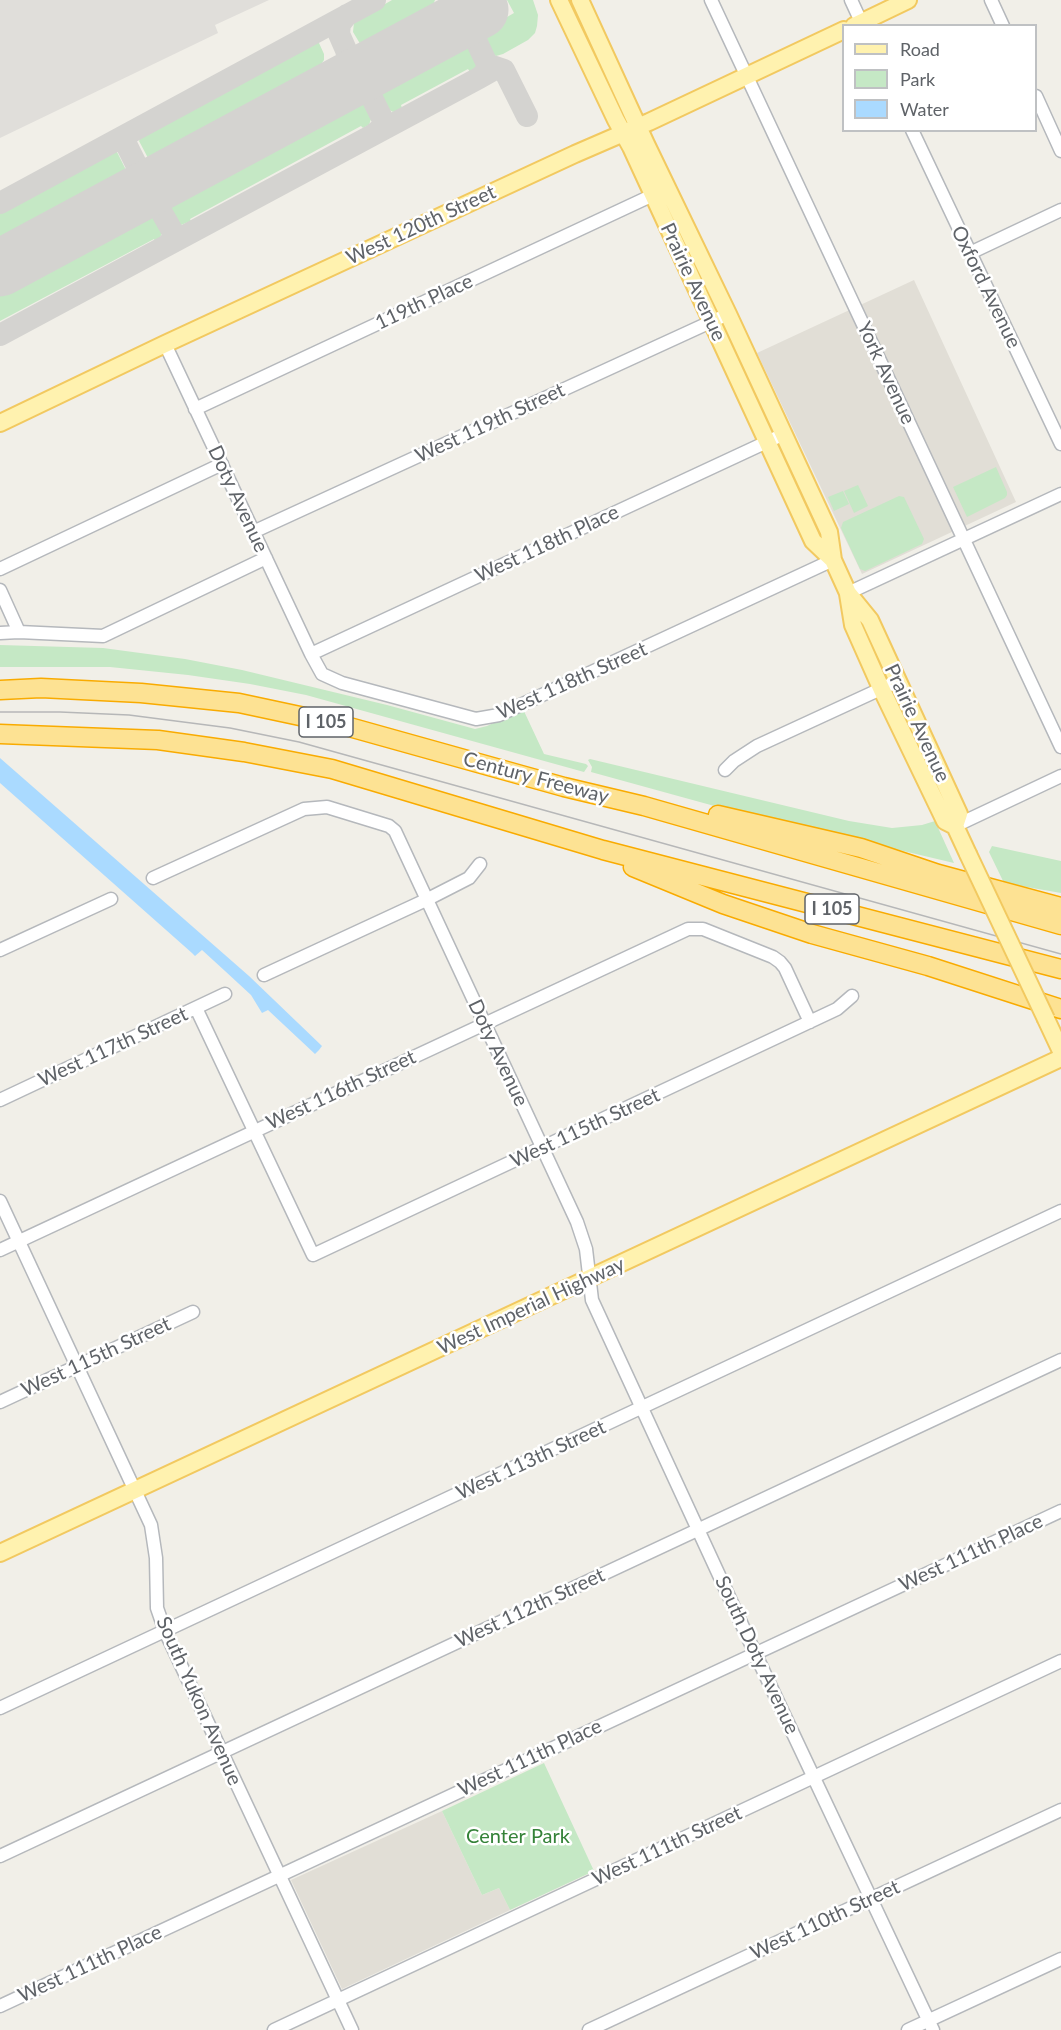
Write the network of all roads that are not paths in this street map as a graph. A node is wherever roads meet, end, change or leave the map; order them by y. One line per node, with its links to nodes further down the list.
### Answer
1 (559, 0): 12 (main road, Prairie Avenue)
2 (580, 0): 12 (main road, Prairie Avenue)
3 (711, 0): 10 (street, York Avenue)
4 (851, 0): 7 (street)
5 (908, 0): 7 (main road)
6 (991, 0): 8 (street)
7 (859, 24)
8 (1002, 24)
9 (842, 30): 10 (main road, West 120th Street)
10 (748, 76): 12 (main road, West 120th Street); 29 (street, York Avenue)
11 (1037, 100): 14 (street)
12 (631, 129): 15 (main road, Prairie Avenue); 18 (main road, Prairie Avenue); 20 (main road, West 120th Street)
13 (913, 132): 17 (street, Oxford Avenue)
14 (1061, 151)
15 (653, 195): 19 (main road, Prairie Avenue); 21 (street, 119th Place)
16 (1061, 210): 17 (street)
17 (970, 253): 25 (street, Oxford Avenue)
18 (728, 314): 19 (street, West 119th Street); 23 (main road, Prairie Avenue)
19 (712, 321): 24 (main road, Prairie Avenue); 28 (street, West 119th Street)
20 (165, 344): 21 (street, Doty Avenue); 22 (main road, West 120th Street)
21 (195, 409): 26 (street, Doty Avenue)
22 (0, 423)
23 (784, 434): 24 (street, West 118th Place); 31 (main road, Prairie Avenue)
24 (768, 442): 31 (main road, Prairie Avenue); 37 (street, West 118th Place)
25 (1061, 444)
26 (222, 464): 28 (street, Doty Avenue); 32 (street)
27 (1061, 494): 29 (street)
28 (253, 531): 30 (street, Doty Avenue)
29 (964, 540): 34 (street); 42 (street, York Avenue)
30 (266, 558): 35 (street); 37 (street, Doty Avenue)
31 (833, 560): 34 (main road, Prairie Avenue); 37 (street, West 118th Street)
32 (0, 569)
33 (0, 590): 35 (street)
34 (848, 593): 38 (main road, Prairie Avenue); 39 (main road, Prairie Avenue)
35 (19, 632): 36 (street)
36 (0, 633)
37 (311, 654)
38 (897, 681): 39 (street); 46 (main road, Prairie Avenue)
39 (881, 688): 43 (street); 46 (main road, Prairie Avenue)
40 (0, 690): 45 (highway, Century Freeway / I 105)
41 (0, 734): 47 (highway, I 105)
42 (1061, 747)
43 (725, 770)
44 (1061, 776): 46 (street)
45 (644, 806): 52 (highway); 53 (highway, Century Freeway / I 105)
46 (955, 826): 62 (main road, Prairie Avenue, bridge)
47 (603, 850): 55 (highway); 56 (highway, I 105)
48 (480, 864): 51 (street)
49 (153, 878): 51 (street, Doty Avenue)
50 (111, 899): 54 (street)
51 (426, 900): 57 (street); 64 (street, Doty Avenue)
52 (1059, 906)
53 (1061, 925)
54 (0, 950)
55 (928, 966): 60 (highway); 62 (highway)
56 (1061, 969)
57 (264, 975)
58 (225, 994): 61 (street, West 117th Street)
59 (852, 996): 63 (street, West 115th Street)
60 (1061, 998)
61 (196, 1008): 67 (street, West 117th Street); 68 (street)
62 (1054, 1014): 65 (main road, Prairie Avenue)
63 (810, 1022): 64 (street, West 116th Street); 69 (street, West 115th Street)
64 (484, 1023): 68 (street, West 116th Street); 69 (street, Doty Avenue)
65 (1061, 1050)
66 (1061, 1058): 74 (main road, West Imperial Highway)
67 (0, 1100)
68 (254, 1131): 69 (street, West 115th Street); 72 (street, West 116th Street)
69 (543, 1148): 74 (street, Doty Avenue)
70 (0, 1201): 72 (street, South Yukon Avenue)
71 (1061, 1211): 79 (street, West 113th Street)
72 (19, 1241): 73 (street, West 116th Street); 77 (street, South Yukon Avenue)
73 (0, 1250)
74 (591, 1278): 79 (street, South Doty Avenue); 80 (main road, West Imperial Highway)
75 (193, 1312): 77 (street, West 115th Street)
76 (1061, 1360): 82 (street, West 112th Street)
77 (77, 1366): 78 (street, West 115th Street); 80 (street, South Yukon Avenue)
78 (0, 1401)
79 (642, 1408): 82 (street, South Doty Avenue); 84 (street, West 113th Street)
80 (136, 1490): 83 (main road, West Imperial Highway); 84 (street, South Yukon Avenue)
81 (1061, 1511): 85 (street, West 111th Place)
82 (698, 1529): 85 (street, South Doty Avenue); 88 (street, West 112th Street)
83 (0, 1553)
84 (165, 1631): 87 (street, West 113th Street); 88 (street, South Yukon Avenue)
85 (755, 1653): 89 (street, South Doty Avenue); 92 (street, West 111th Place)
86 (1061, 1661): 89 (street, West 111th Street)
87 (0, 1708)
88 (222, 1752): 91 (street, West 112th Street); 92 (street, South Yukon Avenue)
89 (815, 1776): 93 (street, South Doty Avenue); 95 (street, West 111th Street)
90 (1061, 1810): 93 (street, West 110th Street)
91 (0, 1856)
92 (279, 1876): 95 (street, South Yukon Avenue); 96 (street, West 111th Place)
93 (871, 1898): 97 (street, South Doty Avenue); 100 (street, West 110th Street)
94 (1061, 1959): 97 (street)
95 (338, 2000): 98 (street, West 111th Street); 99 (street, South Yukon Avenue)
96 (0, 2006)
97 (931, 2025): 101 (street)
98 (274, 2030)
99 (352, 2030)
100 (589, 2030)
101 (908, 2030)

